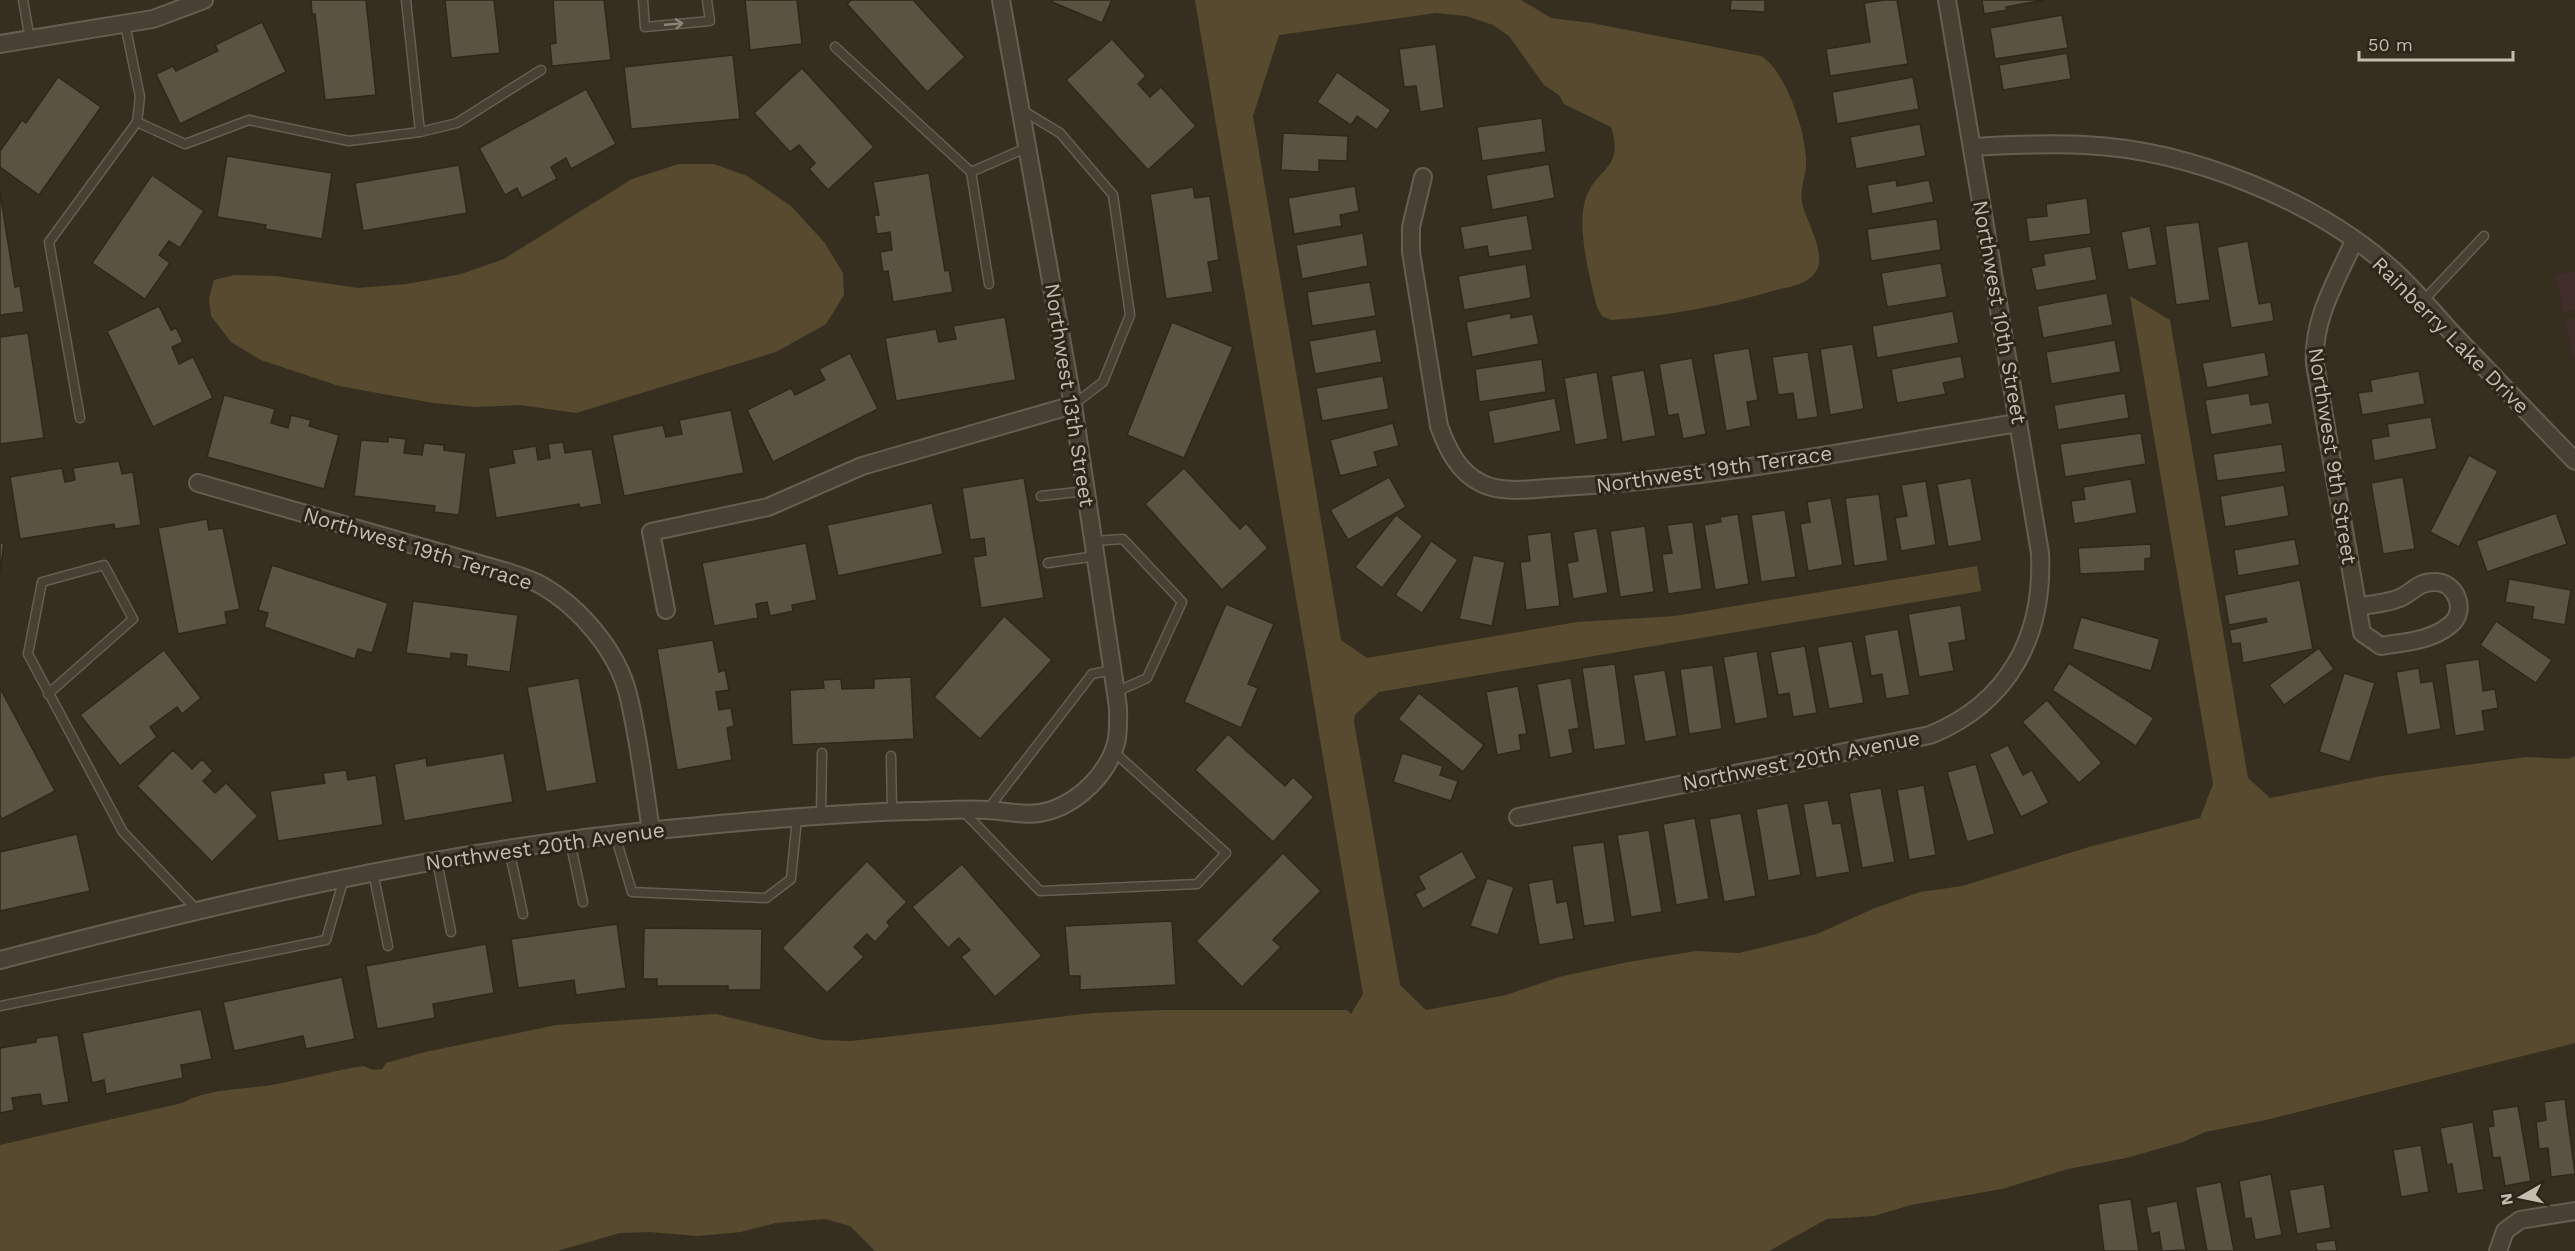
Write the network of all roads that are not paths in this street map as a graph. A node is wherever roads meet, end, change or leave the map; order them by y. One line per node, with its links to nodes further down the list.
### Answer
1 (23, 0): 9 (lane)
2 (204, 0): 8 (street)
3 (406, 0): 15 (lane)
4 (643, 0): 5 (lane, one-way to 5)
5 (707, 0)
6 (1001, 0): 13 (street, Northwest 13th Street)
7 (1947, 0): 17 (street, Northwest 10th Street)
8 (125, 24): 9 (street); 14 (lane)
9 (30, 40): 10 (street)
10 (0, 44)
11 (835, 47): 18 (lane)
12 (541, 70): 15 (lane)
13 (1021, 109): 16 (street, Northwest 13th Street); 24 (lane)
14 (137, 122): 15 (lane); 25 (lane)
15 (420, 132)
16 (1028, 146): 18 (lane); 24 (street, Northwest 13th Street)
17 (1972, 147): 21 (street, Rainberry Lake Drive); 26 (street, Northwest 10th Street)
18 (971, 172): 22 (lane)
19 (1423, 177): 26 (street, Northwest 19th Terrace)
20 (2484, 236): 23 (lane)
21 (2354, 241): 23 (street, Rainberry Lake Drive); 33 (street, Northwest 9th Street)
22 (989, 284)
23 (2422, 301): 27 (street, Rainberry Lake Drive)
24 (1073, 405): 29 (street, Northwest 13th Street); 34 (street)
25 (80, 418)
26 (2018, 423): 35 (street, Northwest 10th Street)
27 (2575, 461)
28 (198, 483): 49 (street, Northwest 19th Terrace)
29 (1086, 490): 30 (lane); 31 (street, Northwest 13th Street)
30 (1041, 496)
31 (1095, 549): 32 (lane); 36 (street, Northwest 13th Street); 37 (lane)
32 (1048, 563)
33 (2358, 607): 33 (street, Northwest 9th Street)
34 (666, 610)
35 (2035, 624): 47 (street, Northwest 20th Avenue)
36 (1113, 670): 37 (street, Northwest 13th Street); 44 (lane)
37 (1116, 692): 39 (street, Northwest 13th Street)
38 (48, 694): 38 (lane); 57 (lane)
39 (1112, 751): 42 (street, Northwest 13th Street); 43 (lane)
40 (822, 753): 46 (lane)
41 (891, 756): 45 (lane)
42 (1092, 786): 44 (street, Northwest 20th Avenue)
43 (963, 810): 44 (street, Northwest 20th Avenue); 45 (street, Northwest 20th Avenue)
44 (988, 810)
45 (892, 812): 46 (street, Northwest 20th Avenue)
46 (821, 816): 48 (street, Northwest 20th Avenue)
47 (1518, 817)
48 (797, 818): 49 (street, Northwest 20th Avenue); 50 (lane)
49 (651, 831): 50 (street, Northwest 20th Avenue)
50 (615, 835): 51 (street, Northwest 20th Avenue)
51 (570, 841): 52 (street, Northwest 20th Avenue); 56 (lane)
52 (508, 849): 53 (street, Northwest 20th Avenue); 58 (lane)
53 (436, 861): 54 (street, Northwest 20th Avenue); 59 (lane)
54 (373, 872): 55 (street, Northwest 20th Avenue); 60 (lane)
55 (344, 878): 57 (street, Northwest 20th Avenue); 62 (lane)
56 (583, 902)
57 (196, 909): 61 (street, Northwest 20th Avenue)
58 (523, 914)
59 (451, 932)
60 (388, 946)
61 (0, 960)
62 (0, 1006)
63 (2575, 1212): 64 (street)
64 (2498, 1251)

